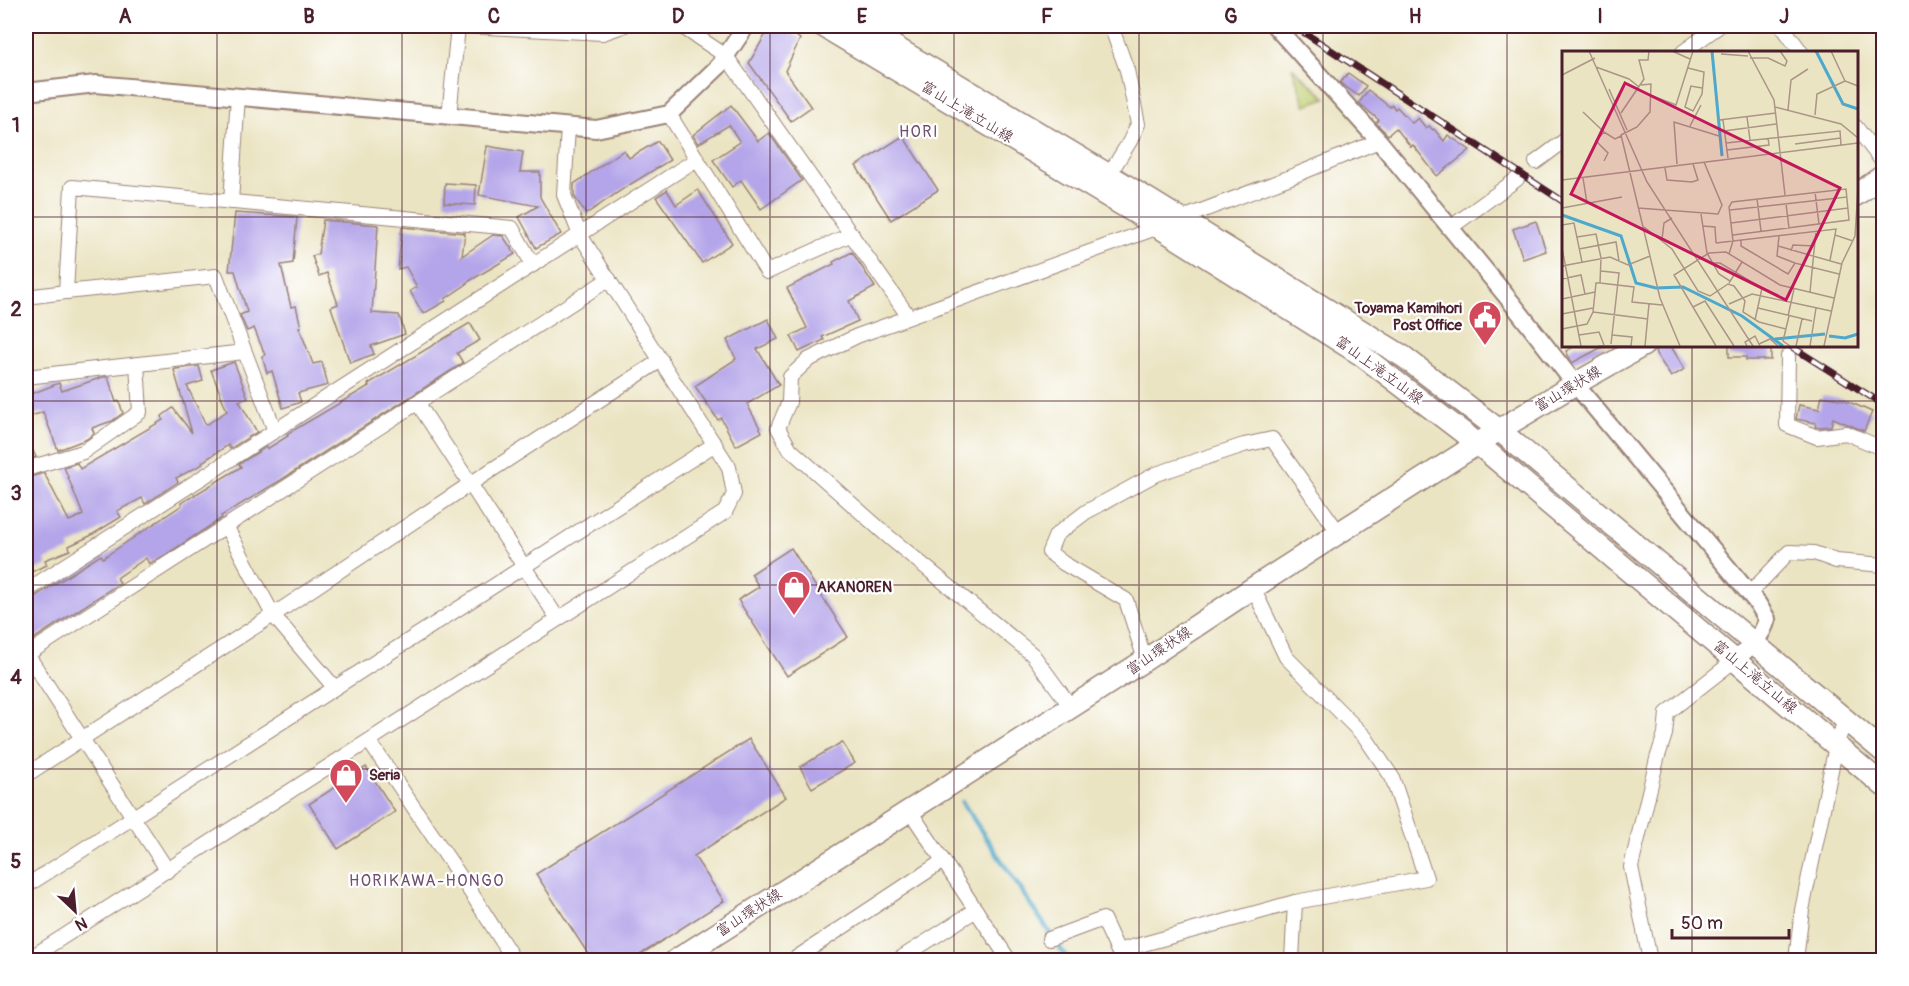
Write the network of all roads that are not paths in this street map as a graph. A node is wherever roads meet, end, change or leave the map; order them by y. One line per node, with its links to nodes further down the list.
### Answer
1 (459, 26): 18 (street)
2 (466, 26): 3 (street)
3 (623, 26)
4 (681, 26): 14 (street)
5 (746, 26): 14 (street)
6 (823, 26): 28 (main road, 富山上滝立山線)
7 (860, 26): 28 (main road, 富山上滝立山線)
8 (1112, 26): 28 (street)
9 (1275, 26): 21 (street)
10 (1719, 26): 12 (street)
11 (1782, 26): 13 (street)
12 (1684, 51)
13 (1801, 51)
14 (726, 56): 17 (street); 34 (street)
15 (26, 92): 16 (street)
16 (238, 96): 18 (street); 30 (street)
17 (669, 114): 19 (street); 23 (street)
18 (449, 116): 19 (street)
19 (567, 127): 35 (street)
20 (1858, 129): 25 (street)
21 (1379, 141): 31 (street); 33 (street)
22 (1562, 142): 24 (street)
23 (697, 159): 34 (street); 35 (street)
24 (1536, 162)
25 (1884, 164)
26 (1884, 175): 29 (main road)
27 (1517, 179): 33 (street)
28 (1104, 183): 31 (main road, 富山上滝立山線); 32 (main road, 富山上滝立山線)
29 (1858, 194)
30 (231, 202): 36 (street); 38 (street)
31 (1179, 218): 32 (street); 49 (main road, 富山上滝立山線)
32 (1159, 227): 40 (street); 52 (main road, 富山上滝立山線)
33 (1450, 228): 47 (street)
34 (852, 234): 40 (street)
35 (580, 235): 36 (street); 37 (street)
36 (533, 265): 50 (street)
37 (609, 279): 44 (street); 48 (street)
38 (66, 292): 39 (street); 42 (street)
39 (26, 297)
40 (909, 317): 70 (street)
41 (1642, 346): 47 (main road, 富山環状線)
42 (244, 352): 45 (street); 50 (street)
43 (1788, 356): 53 (street)
44 (661, 360): 51 (street); 55 (street)
45 (136, 364): 46 (street); 54 (street)
46 (26, 377)
47 (1575, 384): 49 (main road, 富山環状線); 62 (street)
48 (417, 402): 55 (street); 56 (street)
49 (1499, 430): 52 (main road, 富山環状線); 65 (main road, 富山上滝立山線)
50 (275, 431): 61 (street)
51 (715, 444): 59 (street); 64 (street)
52 (1478, 444): 57 (main road, 富山環状線); 68 (main road, 富山上滝立山線)
53 (1884, 448)
54 (26, 469)
55 (470, 484): 59 (street); 63 (street)
56 (226, 526): 63 (street); 66 (street)
57 (1339, 533): 60 (main road, 富山環状線); 67 (street)
58 (1884, 565): 62 (street)
59 (523, 566): 64 (street); 69 (street)
60 (1253, 588): 67 (main road, 富山環状線); 83 (street)
61 (26, 591)
62 (1750, 593): 65 (street)
63 (273, 615): 69 (street); 72 (street)
64 (558, 619): 73 (street)
65 (1754, 644): 68 (street); 71 (main road, 富山上滝立山線)
66 (26, 655): 72 (street)
67 (1145, 660): 70 (main road, 富山環状線)
68 (1735, 660): 74 (main road, 富山上滝立山線); 93 (street)
69 (334, 687): 79 (street)
70 (1071, 707): 78 (main road, 富山環状線)
71 (1845, 720): 74 (street); 75 (main road, 富山上滝立山線)
72 (82, 738): 76 (street); 79 (street)
73 (369, 741): 81 (street); 87 (street)
74 (1836, 746): 77 (main road, 富山上滝立山線); 94 (street)
75 (1884, 752)
76 (26, 775)
77 (1884, 786)
78 (910, 811): 80 (street); 88 (main road, 富山環状線)
79 (134, 818): 81 (street); 82 (street)
80 (943, 861): 84 (street); 89 (street)
81 (168, 871): 86 (street)
82 (26, 886)
83 (1295, 902): 85 (street); 92 (street)
84 (976, 910): 90 (street); 91 (street)
85 (1049, 939)
86 (27, 960)
87 (514, 960)
88 (676, 960)
89 (793, 960)
90 (897, 960)
91 (1009, 960)
92 (1292, 960)
93 (1650, 960)
94 (1796, 960)

